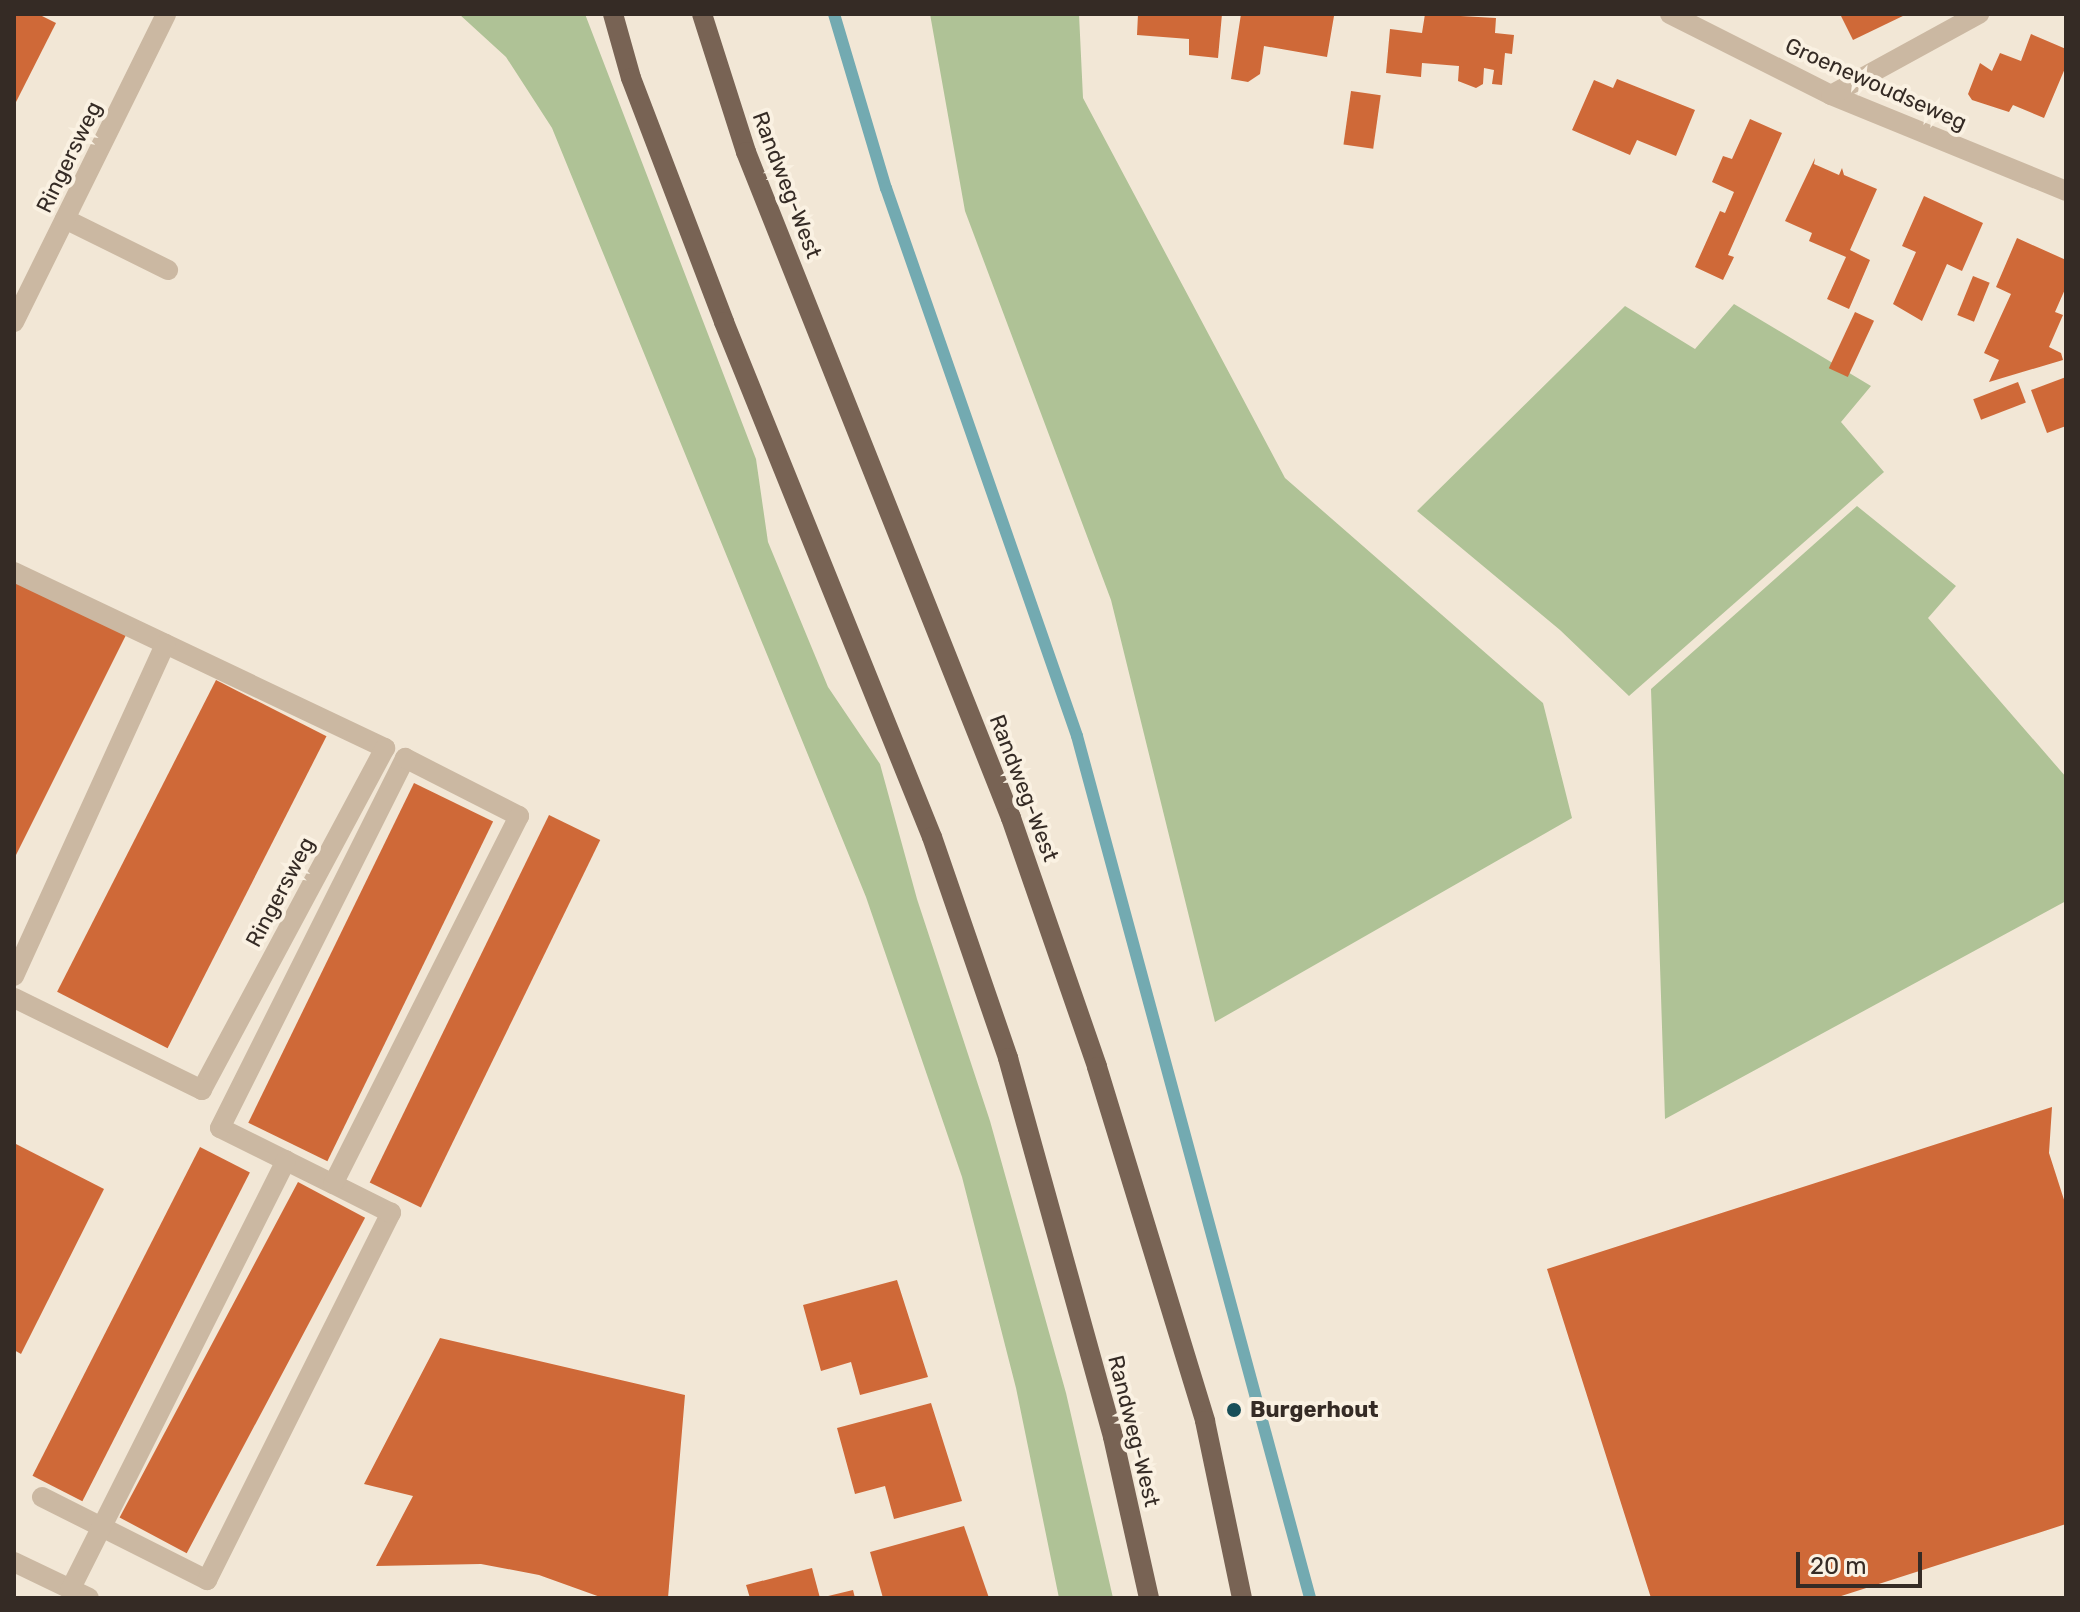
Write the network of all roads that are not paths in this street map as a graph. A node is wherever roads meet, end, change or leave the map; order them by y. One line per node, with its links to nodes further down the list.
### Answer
1 (166, 14): 8 (street, Ringersweg)
2 (613, 14): 22 (main road, Randweg-West)
3 (702, 14): 23 (main road, Randweg-West)
4 (1670, 14): 6 (street, Groenewoudseweg)
5 (1979, 14): 6 (street)
6 (1831, 95): 7 (street, Groenewoudseweg)
7 (2066, 191)
8 (65, 219): 9 (street); 10 (street, Ringersweg)
9 (168, 270)
10 (14, 322)
11 (14, 572): 12 (street, Ringersweg)
12 (165, 644): 13 (street); 14 (street, Ringersweg)
13 (14, 976)
14 (14, 998)
15 (286, 1160): 16 (street); 16 (street); 18 (street)
16 (333, 1184): 18 (street)
17 (42, 1497): 18 (street)
18 (102, 1527): 20 (street)
19 (14, 1562): 20 (street)
20 (70, 1590): 21 (street)
21 (89, 1598)
22 (1149, 1598)
23 (1242, 1598)

